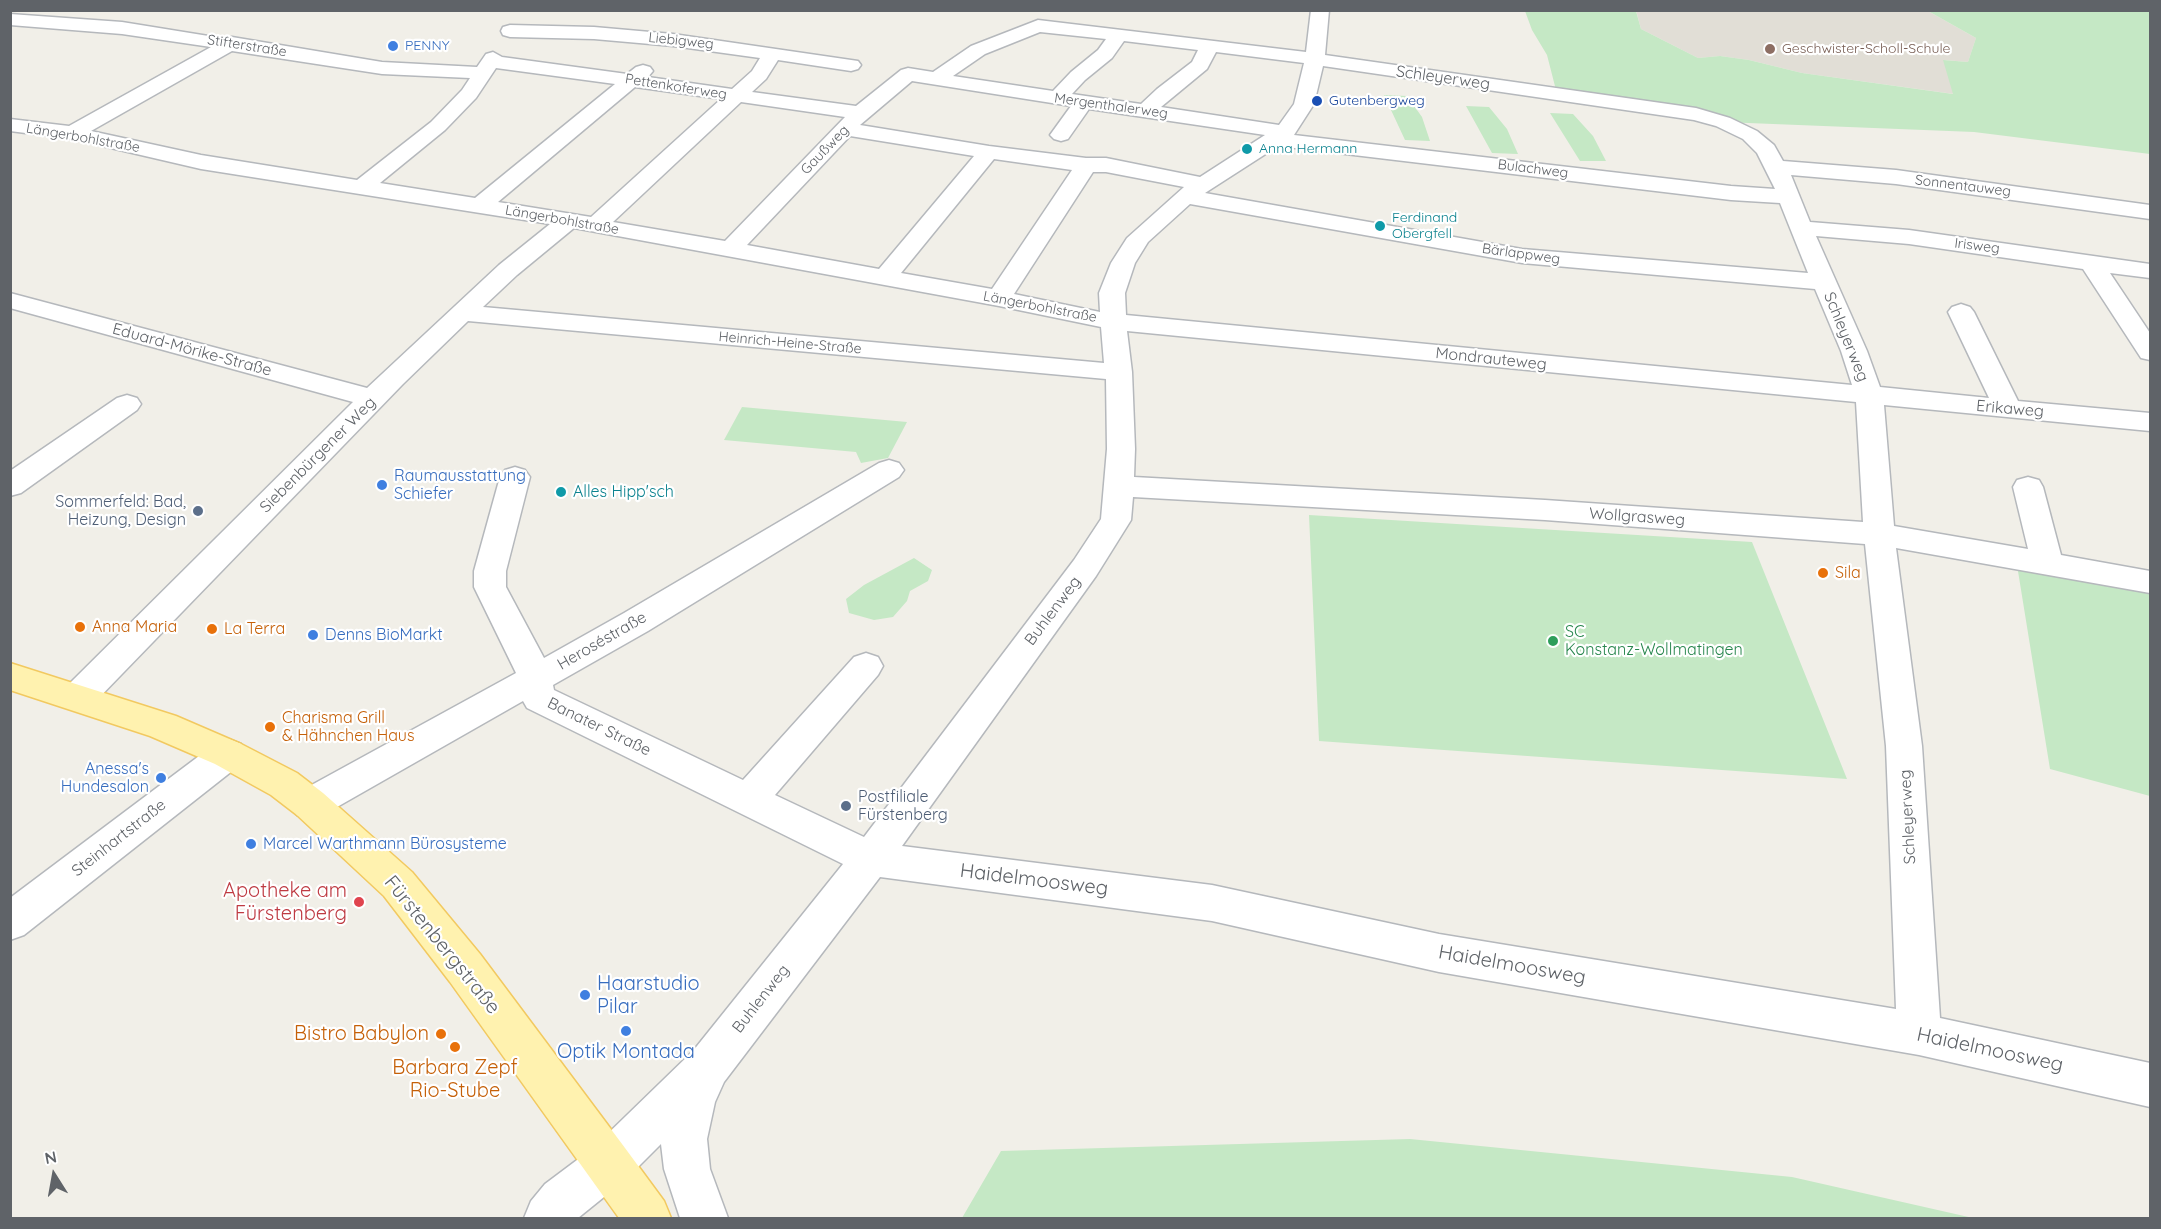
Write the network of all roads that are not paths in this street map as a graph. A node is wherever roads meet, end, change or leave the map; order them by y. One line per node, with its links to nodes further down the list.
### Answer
1 (527, 10): 5 (street)
2 (1320, 10): 12 (street, Buhlenweg)
3 (10, 19): 8 (street, Stifterstraße)
4 (714, 28): 9 (street)
5 (510, 31): 7 (street, Liebigweg); 14 (street)
6 (1118, 36): 10 (street); 15 (street); 18 (street)
7 (673, 40): 9 (street, Liebigweg); 16 (street)
8 (232, 43): 14 (street, Stifterstraße); 24 (street)
9 (696, 43): 11 (street, Liebigweg)
10 (1210, 46): 12 (street); 20 (street)
11 (773, 52): 13 (street, Liebigweg); 17 (street)
12 (1316, 60): 26 (street, Buhlenweg); 29 (street, Schleyerweg)
13 (851, 65)
14 (487, 67): 16 (street, Pettenkoferweg); 30 (street)
15 (936, 77): 18 (street, Mergenthalerweg); 21 (street, Gaußweg)
16 (632, 80): 17 (street, Pettenkoferweg); 33 (street)
17 (737, 96): 21 (street, Pettenkoferweg); 36 (street)
18 (1058, 98): 19 (street, Mergenthalerweg)
19 (1084, 102): 20 (street, Mergenthalerweg); 25 (street)
20 (1147, 110): 26 (street, Mergenthalerweg)
21 (860, 113): 23 (street, Gaußweg)
22 (10, 125): 24 (street, Längerbohlstraße)
23 (844, 129): 27 (street, Bärlappweg); 38 (street, Gaußweg)
24 (72, 133): 30 (street, Längerbohlstraße)
25 (1061, 135)
26 (1281, 136): 31 (street, Buhlenweg); 32 (street, Bulachweg)
27 (989, 152): 28 (street, Bärlappweg); 41 (street)
28 (1086, 165): 31 (street, Bärlappweg); 43 (street)
29 (1775, 167): 32 (street, Schleyerweg); 34 (street, Sonnentauweg)
30 (362, 187): 33 (street, Längerbohlstraße)
31 (1194, 190): 42 (street, Bärlappweg); 47 (street, Buhlenweg)
32 (1790, 197): 37 (street, Schleyerweg)
33 (480, 205): 35 (street, Längerbohlstraße)
34 (2151, 212)
35 (567, 222): 36 (street, Längerbohlstraße); 46 (street, Siebenbürgener Weg)
36 (595, 226): 38 (street, Längerbohlstraße)
37 (1802, 228): 39 (street, Irisweg); 42 (street, Schleyerweg)
38 (730, 250): 41 (street, Längerbohlstraße)
39 (2091, 262): 40 (street, Irisweg); 48 (street)
40 (2151, 271)
41 (884, 278): 43 (street, Längerbohlstraße)
42 (1824, 282): 50 (street, Schleyerweg)
43 (999, 298): 47 (street, Längerbohlstraße)
44 (10, 300): 51 (street, Eduard-Mörike-Straße)
45 (1961, 312): 53 (street)
46 (461, 313): 49 (street, Heinrich-Heine-Straße); 51 (street, Siebenbürgener Weg)
47 (1113, 322): 49 (street, Buhlenweg); 50 (street, Mondrauteweg)
48 (2151, 352)
49 (1119, 372): 58 (street, Buhlenweg)
50 (1869, 396): 53 (street, Erikaweg); 60 (street, Schleyerweg)
51 (374, 399): 66 (street, Siebenbürgener Weg)
52 (127, 404): 57 (street)
53 (2008, 409): 54 (street, Erikaweg)
54 (2151, 422)
55 (889, 470): 65 (street, Heroséstraße)
56 (515, 477): 65 (street, Banater Straße)
57 (10, 486)
58 (1120, 486): 60 (street, Wollgrasweg); 70 (street, Buhlenweg)
59 (2028, 487): 61 (street)
60 (1878, 534): 61 (street, Wollgrasweg); 72 (street, Schleyerweg)
61 (2047, 564): 62 (street, Wollgrasweg)
62 (2151, 582)
63 (866, 666): 68 (street)
64 (10, 676): 66 (main road, Fürstenbergstraße)
65 (534, 680): 68 (street, Banater Straße); 69 (street, Heroséstraße)
66 (78, 697): 67 (main road, Fürstenbergstraße)
67 (228, 754): 69 (main road, Fürstenbergstraße); 71 (street, Steinhartstraße)
68 (749, 799): 70 (street, Banater Straße)
69 (310, 804): 75 (main road, Fürstenbergstraße)
70 (871, 859): 72 (street, Haidelmoosweg); 73 (street, Buhlenweg)
71 (10, 922)
72 (1919, 1034): 74 (street, Haidelmoosweg)
73 (709, 1066): 75 (street, Buhlenweg); 78 (street)
74 (2151, 1085)
75 (609, 1164): 76 (street, Buhlenweg); 77 (main road, Fürstenbergstraße)
76 (548, 1218)
77 (647, 1218)
78 (704, 1218)

